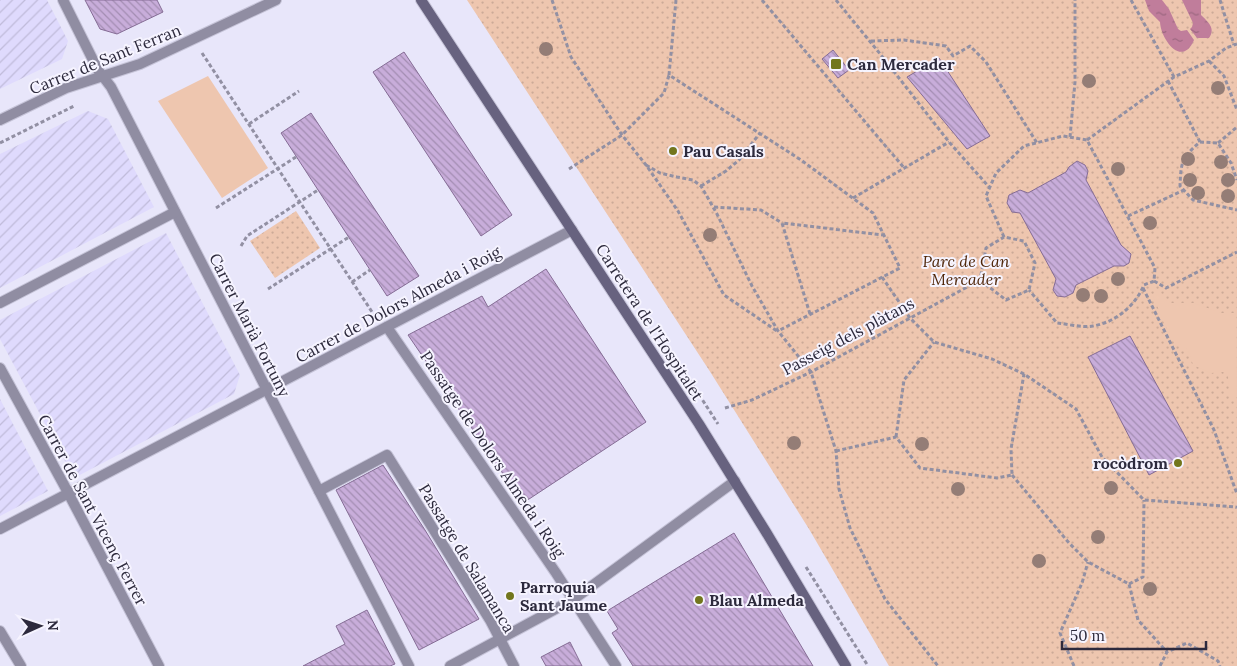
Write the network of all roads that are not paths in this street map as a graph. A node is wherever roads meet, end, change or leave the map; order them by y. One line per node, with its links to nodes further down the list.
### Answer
1 (63, 0): 4 (street, Carrer Marià Fortuny)
2 (276, 0): 4 (street, Carrer de Sant Ferran)
3 (421, 0): 7 (main road, Carretera de l'Hospitalet)
4 (103, 76): 5 (street, Carrer de Sant Ferran); 6 (street, Carrer Marià Fortuny)
5 (0, 120)
6 (175, 212): 8 (street); 11 (street, Carrer Marià Fortuny)
7 (572, 230): 9 (street, Carrer de Dolors Almeda i Roig); 12 (main road, Carretera de l'Hospitalet)
8 (0, 303)
9 (383, 325): 11 (street, Carrer de Dolors Almeda i Roig); 16 (street, Passatge de Dolors Almeda i Roig)
10 (0, 368): 14 (street, Carrer de Sant Vicenç Ferrer)
11 (267, 390): 13 (street, Carrer Marià Fortuny); 14 (street, Carrer de Dolors Almeda i Roig)
12 (735, 481): 16 (street); 25 (main road, Carretera de l'Hospitalet)
13 (319, 491): 18 (street, Passatge de Salamanca); 21 (street, Carrer Marià Fortuny)
14 (68, 494): 15 (street, Carrer de Dolors Almeda i Roig); 20 (street, Carrer de Sant Vicenç Ferrer)
15 (0, 530)
16 (574, 599): 18 (street); 24 (street, Passatge de Dolors Almeda i Roig)
17 (0, 631): 19 (street)
18 (500, 639): 22 (street); 23 (street, Passatge de Salamanca)
19 (21, 666)
20 (159, 666)
21 (409, 666)
22 (450, 666)
23 (514, 666)
24 (616, 666)
25 (846, 666)

